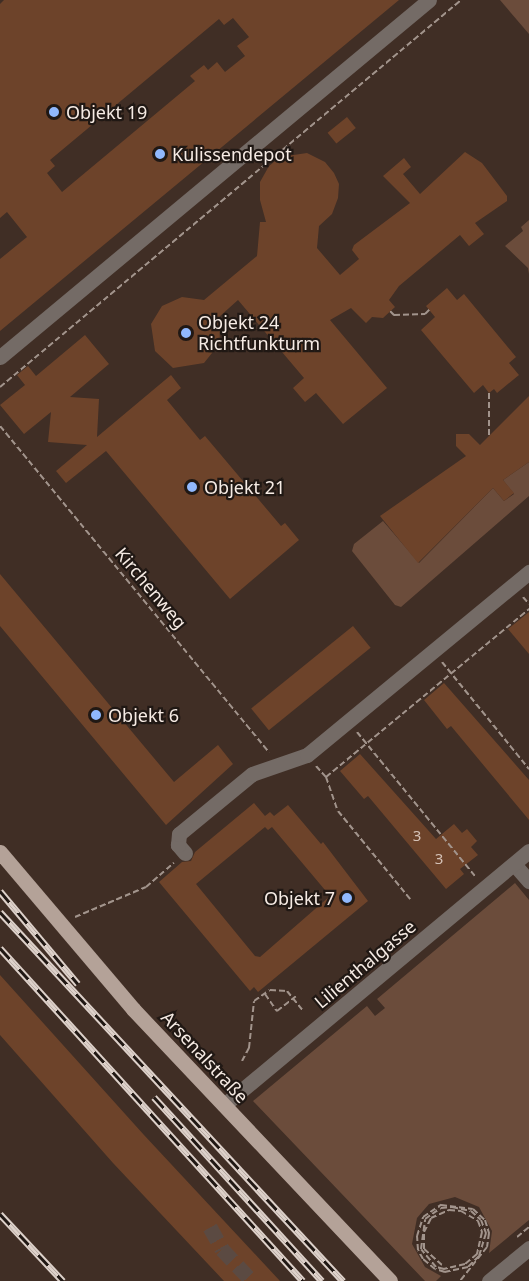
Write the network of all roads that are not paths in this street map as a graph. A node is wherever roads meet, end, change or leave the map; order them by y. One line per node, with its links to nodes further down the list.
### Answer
1 (429, 0): 2 (street)
2 (0, 357)
3 (529, 572): 6 (street)
4 (529, 851): 7 (street, Lilienthalgasse)
5 (0, 852): 9 (main road, Arsenalstraße)
6 (185, 853)
7 (514, 864): 8 (street); 9 (street, Lilienthalgasse)
8 (529, 881)
9 (224, 1104): 11 (main road, Arsenalstraße)
10 (529, 1248): 12 (street)
11 (390, 1281)
12 (489, 1281)

